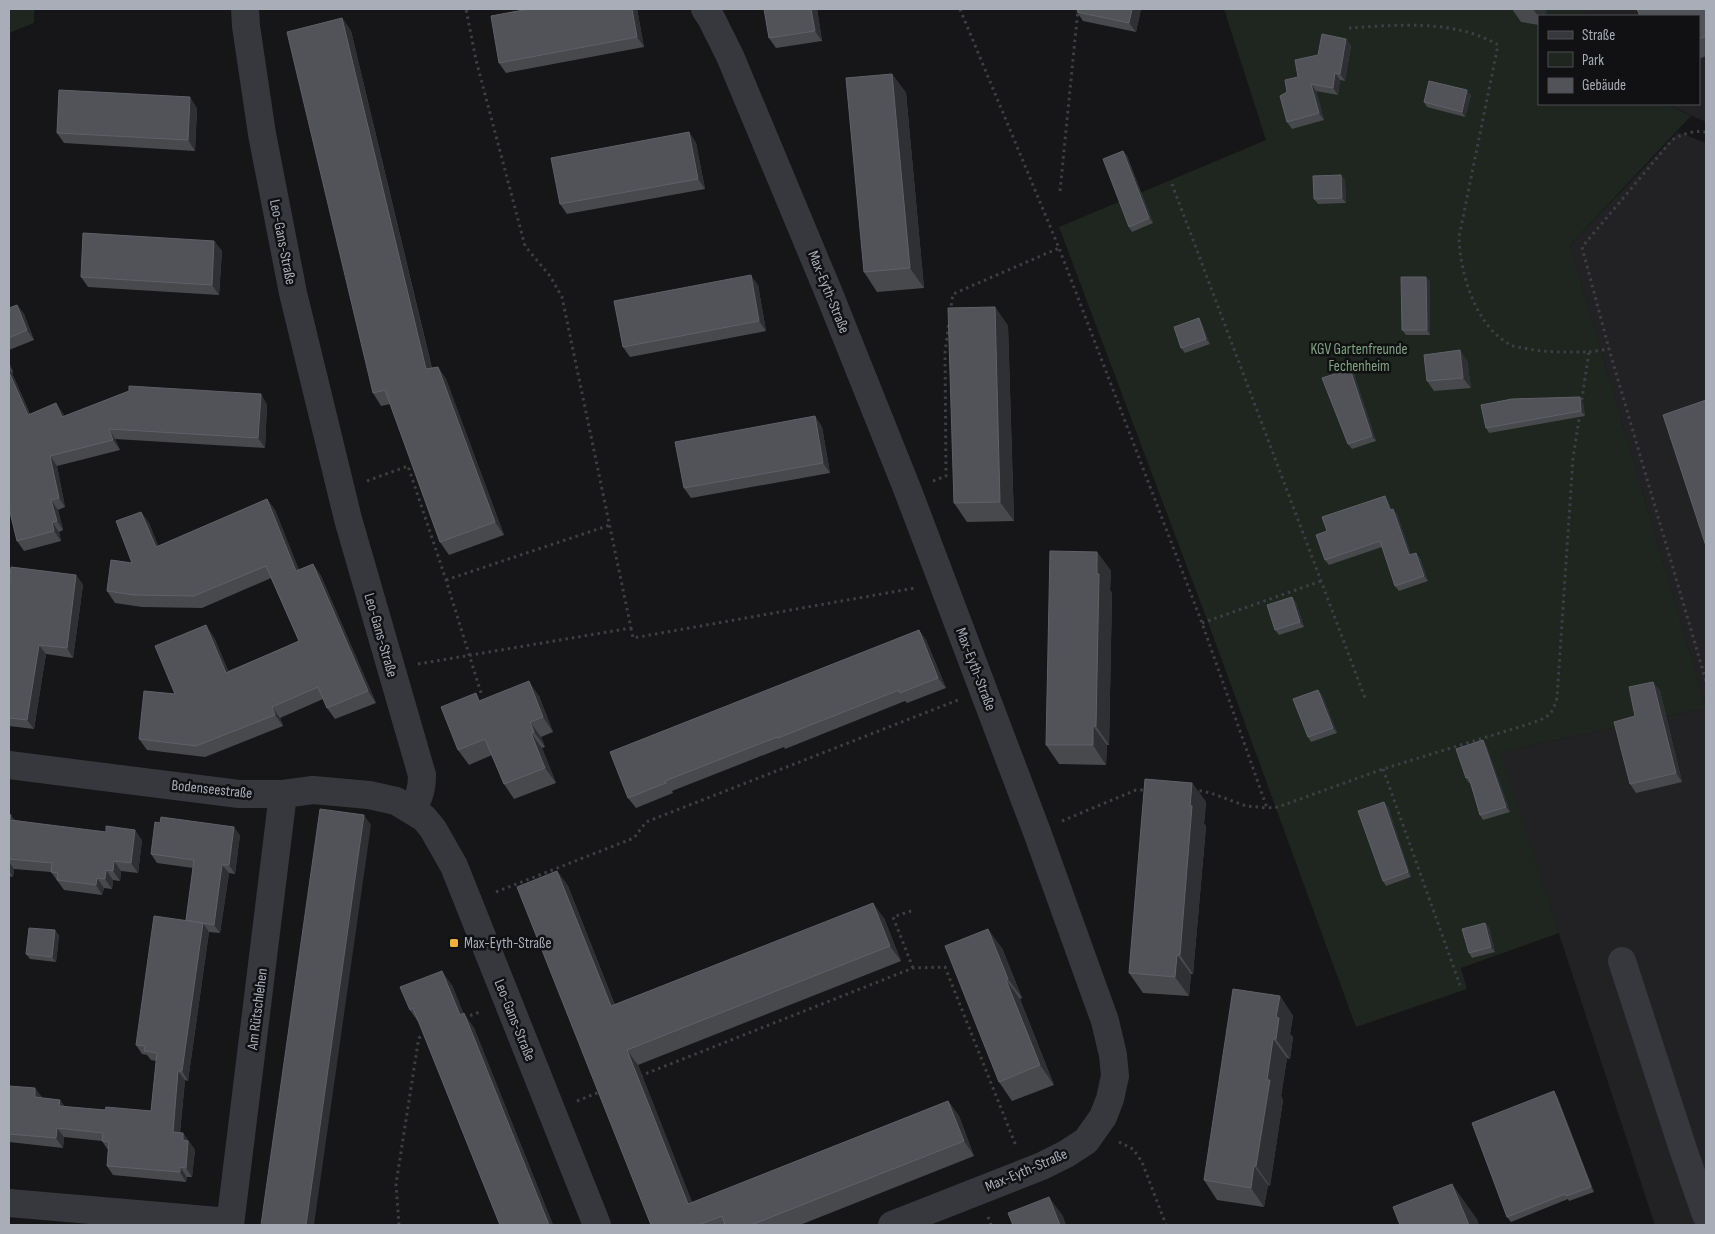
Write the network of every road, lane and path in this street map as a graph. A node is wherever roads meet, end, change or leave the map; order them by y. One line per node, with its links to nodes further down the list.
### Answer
1 (245, 9): 13 (street, Leo-Gans-Straße)
2 (466, 9): 15 (path)
3 (705, 9): 14 (street, Max-Eyth-Straße)
4 (960, 9): 10 (path)
5 (1078, 9): 9 (path)
6 (1349, 28): 12 (path)
7 (1706, 132): 11 (path)
8 (1172, 184): 17 (path)
9 (1060, 191)
10 (1059, 248): 14 (path); 19 (path)
11 (1609, 349): 12 (path); 23 (path)
12 (1589, 352): 28 (path)
13 (341, 490): 16 (path); 22 (street, Leo-Gans-Straße)
14 (908, 490): 18 (street, Max-Eyth-Straße)
15 (610, 525): 16 (path); 20 (path)
16 (446, 580): 21 (path)
17 (1321, 581): 19 (path); 26 (path)
18 (943, 583): 20 (path); 24 (street, Max-Eyth-Straße)
19 (1202, 623): 32 (path)
20 (631, 628): 21 (path)
21 (468, 656): 22 (path); 25 (path)
22 (391, 668): 33 (street, Leo-Gans-Straße)
23 (1706, 681)
24 (984, 690): 34 (street, Max-Eyth-Straße); 35 (path)
25 (480, 693)
26 (1365, 698)
27 (9, 765): 31 (street, Bodenseestraße)
28 (1383, 770): 32 (path); 39 (path)
29 (1152, 790): 34 (path)
30 (1185, 790): 32 (path)
31 (284, 794): 33 (street, Bodenseestraße); 50 (street, Am Rütschlehen)
32 (1267, 808)
33 (412, 810): 35 (street, Leo-Gans-Straße)
34 (1037, 832): 46 (street, Max-Eyth-Straße)
35 (469, 903): 40 (street, Leo-Gans-Straße)
36 (914, 910): 38 (path)
37 (1622, 960): 49 (street)
38 (912, 968): 43 (path); 47 (path)
39 (1460, 985)
40 (508, 1001): 41 (path); 45 (street, Leo-Gans-Straße)
41 (463, 1018)
42 (428, 1031): 51 (path)
43 (635, 1078)
44 (607, 1089): 45 (path)
45 (552, 1111): 52 (street, Leo-Gans-Straße)
46 (1095, 1131): 47 (street, Max-Eyth-Straße); 54 (path)
47 (1027, 1172): 53 (street, Max-Eyth-Straße)
48 (9, 1203): 50 (street)
49 (1706, 1215)
50 (230, 1224)
51 (399, 1225)
52 (597, 1225)
53 (892, 1225)
54 (1166, 1225)

